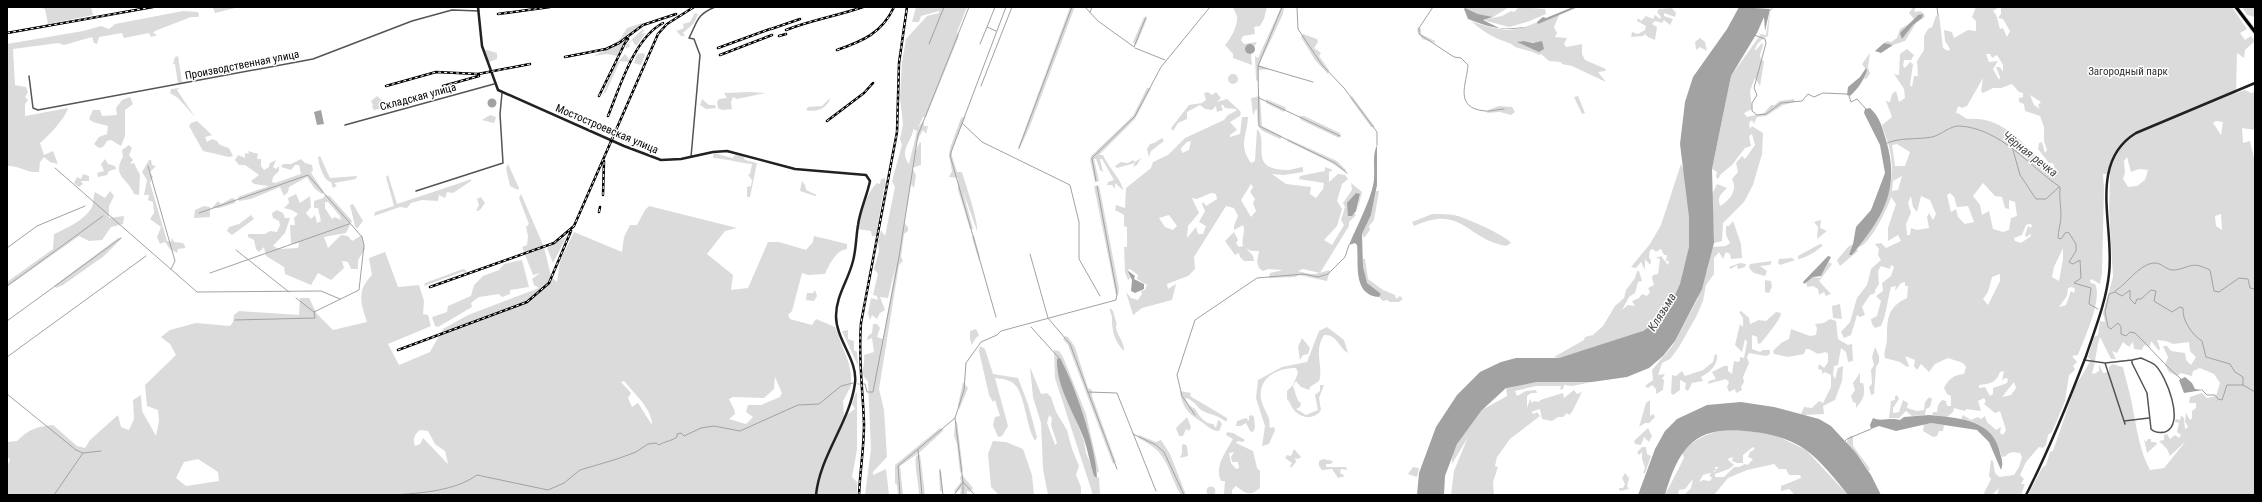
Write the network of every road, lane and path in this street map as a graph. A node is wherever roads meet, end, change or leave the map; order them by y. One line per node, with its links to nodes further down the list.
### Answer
1 (715, 7): 10 (street)
2 (2236, 7): 4 (main road)
3 (479, 9): 5 (street, Производственная улица); 7 (main road)
4 (2255, 32)
5 (29, 76)
6 (2255, 83): 12 (main road)
7 (494, 84): 8 (main road); 9 (street, Складская улица)
8 (502, 93): 10 (main road, Мостостроевская улица); 11 (street)
9 (345, 125)
10 (691, 157): 18 (main road, Мостостроевская улица)
11 (416, 191)
12 (2084, 360): 14 (street); 19 (main road)
13 (2132, 360): 14 (street); 15 (street); 15 (street)
14 (2105, 363): 16 (street)
15 (2149, 418): 16 (street)
16 (2124, 421): 17 (street)
17 (2125, 424)
18 (816, 495)
19 (2026, 495)

